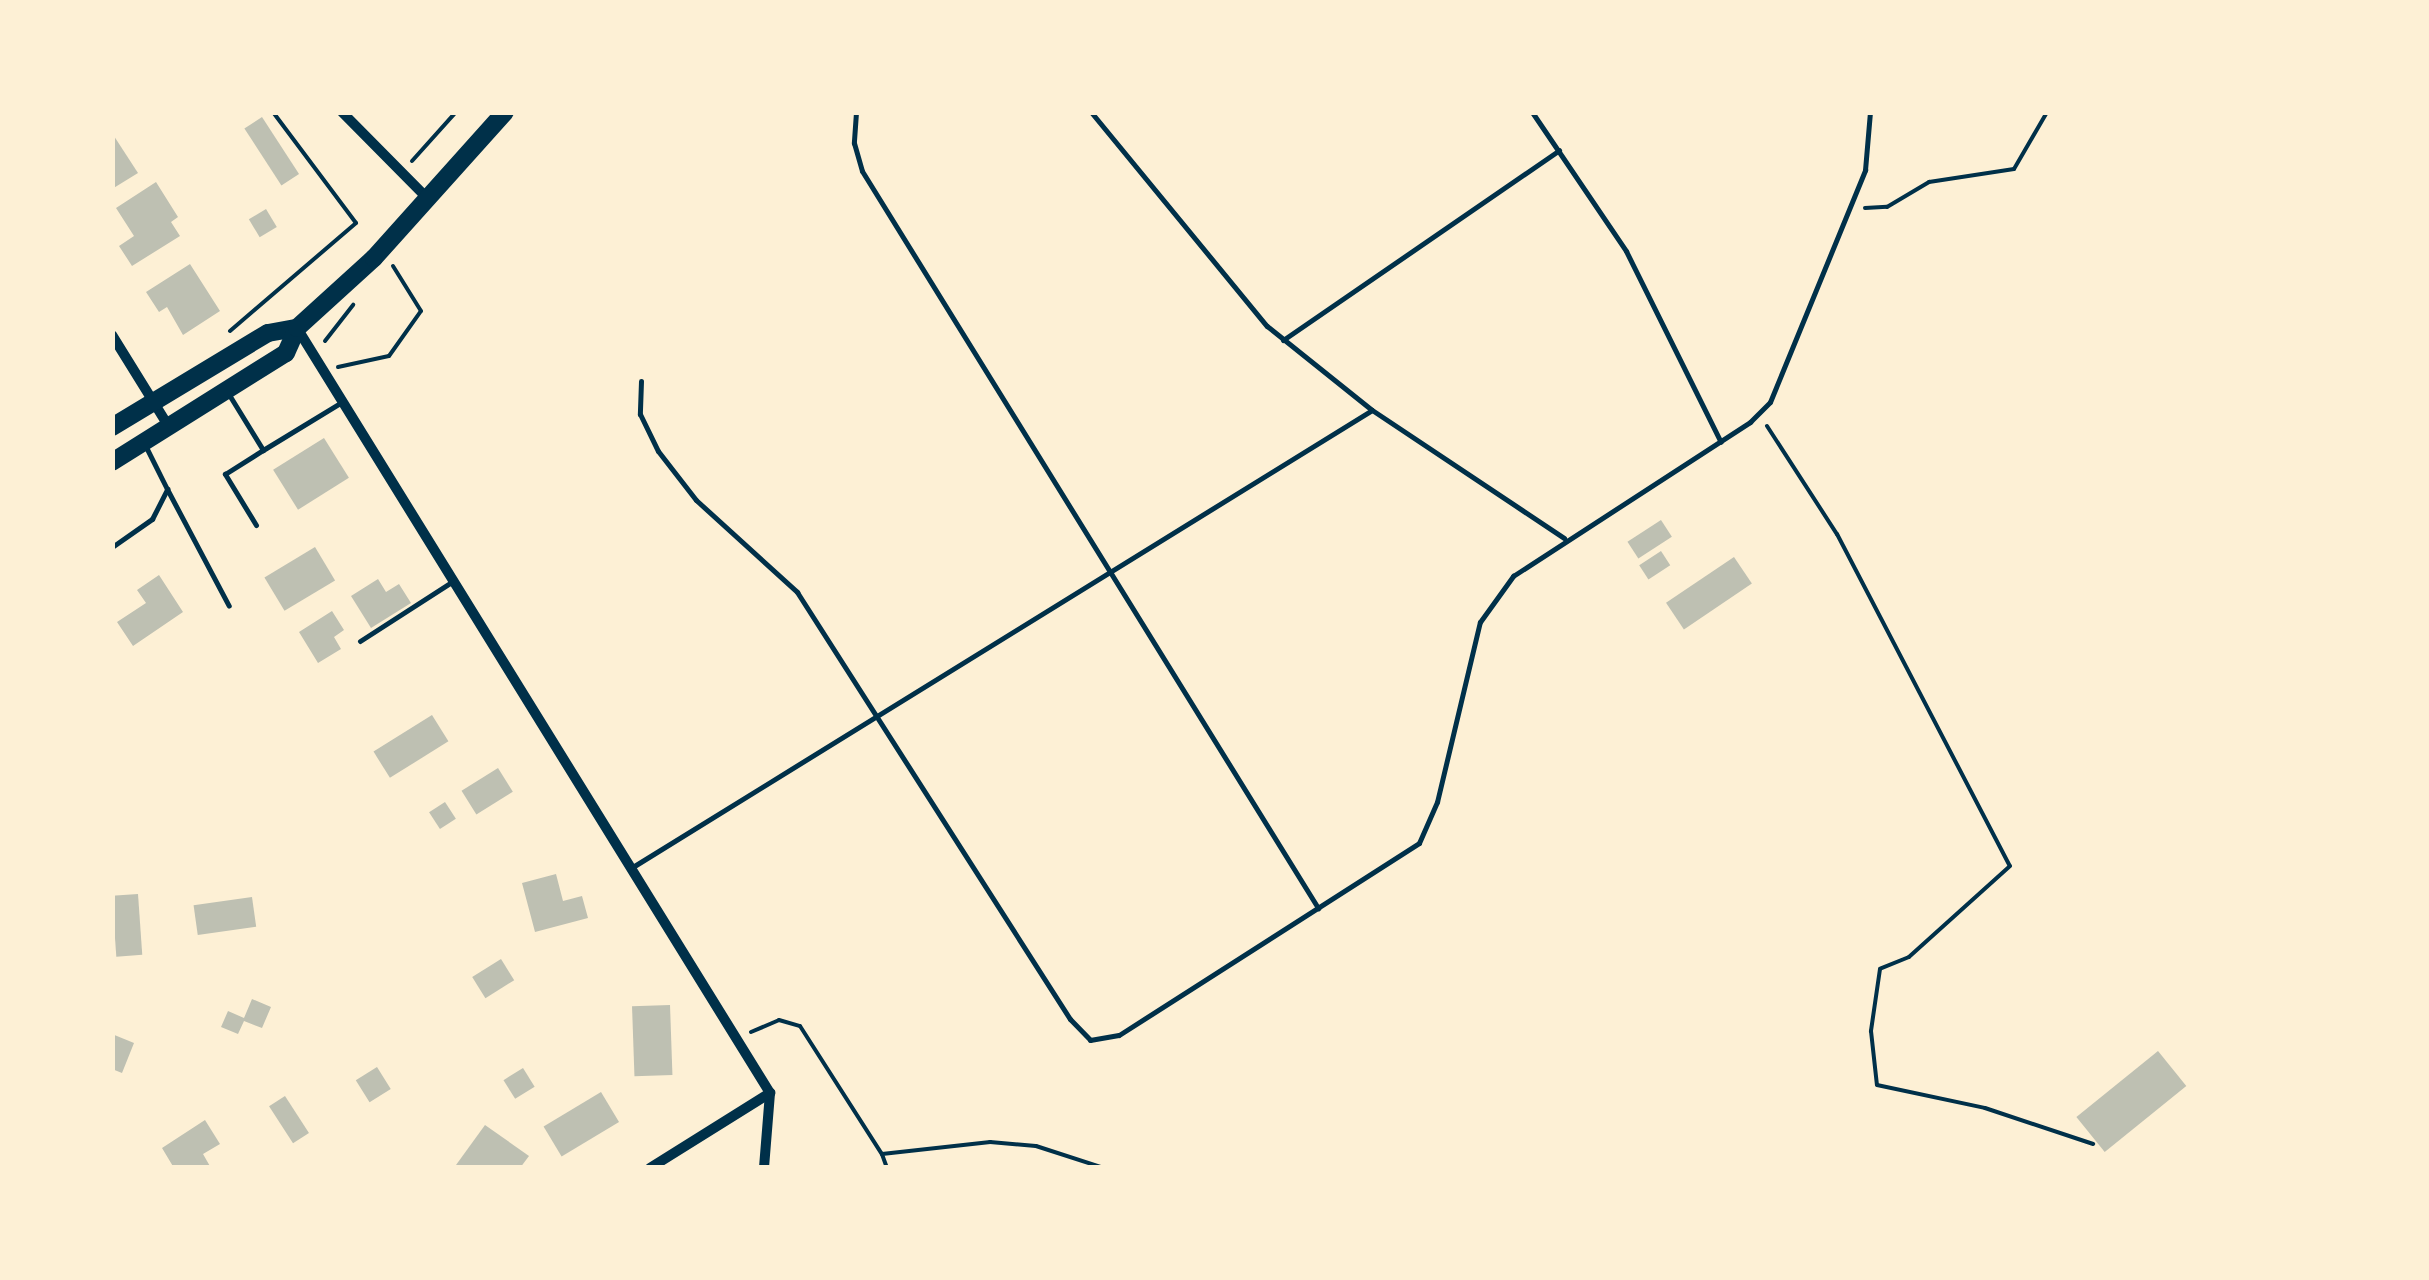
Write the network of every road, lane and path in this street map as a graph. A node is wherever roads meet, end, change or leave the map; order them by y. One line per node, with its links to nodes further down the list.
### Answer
1 (273, 112): 18 (path)
2 (342, 112): 11 (street)
3 (456, 112): 11 (path)
4 (505, 112): 12 (main road)
5 (856, 112): 38 (lane)
6 (1090, 112): 19 (lane)
7 (1532, 112): 10 (lane)
8 (1870, 112): 13 (lane)
9 (2047, 112): 13 (path)
10 (1560, 150): 19 (lane); 31 (lane)
11 (401, 172): 12 (street)
12 (429, 200): 14 (main road)
13 (1850, 208): 27 (lane)
14 (382, 250): 16 (main road); 20 (path)
15 (354, 303): 20 (path)
16 (297, 328): 20 (street); 23 (main road); 24 (main road)
17 (112, 335): 24 (street)
18 (217, 340)
19 (1283, 340): 26 (lane)
20 (328, 369): 22 (path); 25 (street)
21 (642, 380): 42 (lane)
22 (343, 385)
23 (226, 390): 28 (main road); 32 (lane)
24 (153, 402): 28 (street); 29 (main road)
25 (343, 402): 32 (lane); 39 (street)
26 (1372, 410): 36 (lane); 38 (lane)
27 (1758, 414): 31 (lane); 49 (path)
28 (168, 427): 30 (main road)
29 (112, 428)
30 (144, 442): 33 (main road); 34 (lane)
31 (1721, 442): 36 (lane)
32 (263, 450): 35 (lane)
33 (112, 462)
34 (168, 490): 37 (lane); 40 (lane)
35 (256, 525)
36 (1564, 538): 44 (lane)
37 (112, 547)
38 (1109, 573): 42 (lane); 44 (lane)
39 (454, 581): 41 (lane); 43 (street)
40 (229, 606)
41 (360, 641)
42 (878, 715): 43 (lane); 44 (lane)
43 (632, 868): 46 (street)
44 (1318, 908)
45 (743, 1028): 47 (path)
46 (736, 1039): 48 (street); 50 (path)
47 (753, 1044)
48 (770, 1093): 51 (street); 52 (street)
49 (2093, 1144)
50 (882, 1154): 53 (path); 54 (path)
51 (650, 1168)
52 (764, 1168)
53 (887, 1168)
54 (1104, 1168)

